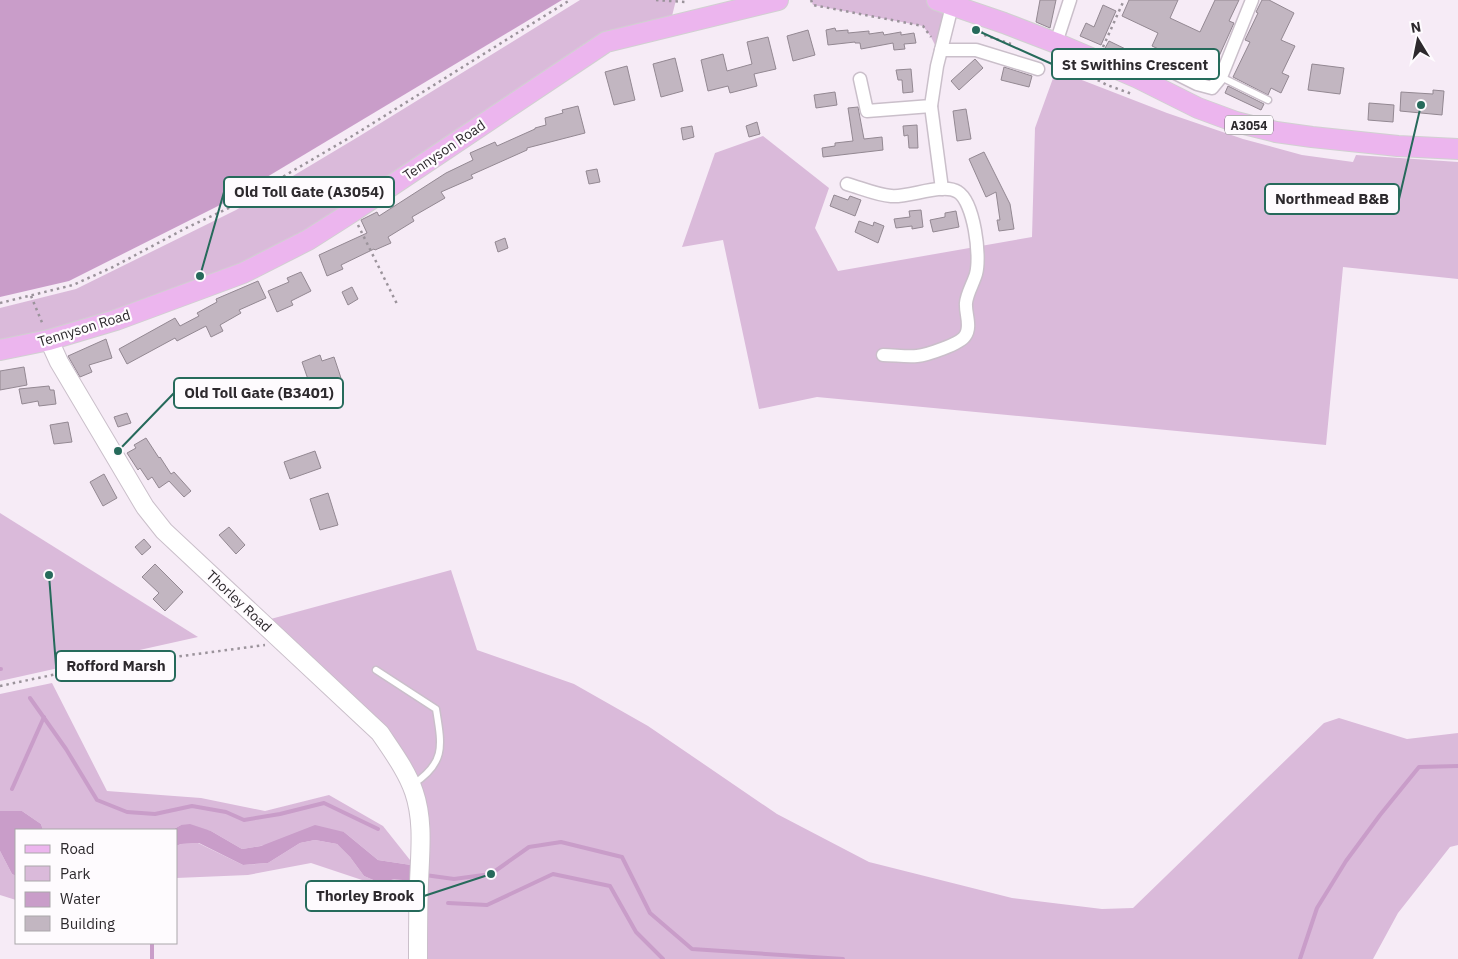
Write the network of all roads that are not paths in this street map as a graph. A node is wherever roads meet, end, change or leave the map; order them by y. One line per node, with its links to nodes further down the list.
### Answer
1 (778, 0): 16 (main road, Tennyson Road)
2 (1070, 0): 5 (street)
3 (1252, 0): 9 (street)
4 (945, 3): 5 (main road, A3054); 6 (street)
5 (1056, 44): 13 (main road, A3054)
6 (941, 53): 8 (street); 12 (street)
7 (1151, 61): 9 (street)
8 (1038, 69)
9 (1221, 77): 11 (lane)
10 (860, 79): 12 (street)
11 (1268, 100)
12 (931, 106): 15 (street)
13 (1458, 150)
14 (847, 184): 15 (street)
15 (942, 189): 18 (street)
16 (49, 340): 17 (main road, Tennyson Road); 20 (main road, Thorley Road)
17 (0, 350)
18 (882, 355)
19 (376, 670): 20 (lane)
20 (411, 786): 21 (main road, Thorley Road)
21 (418, 959)

